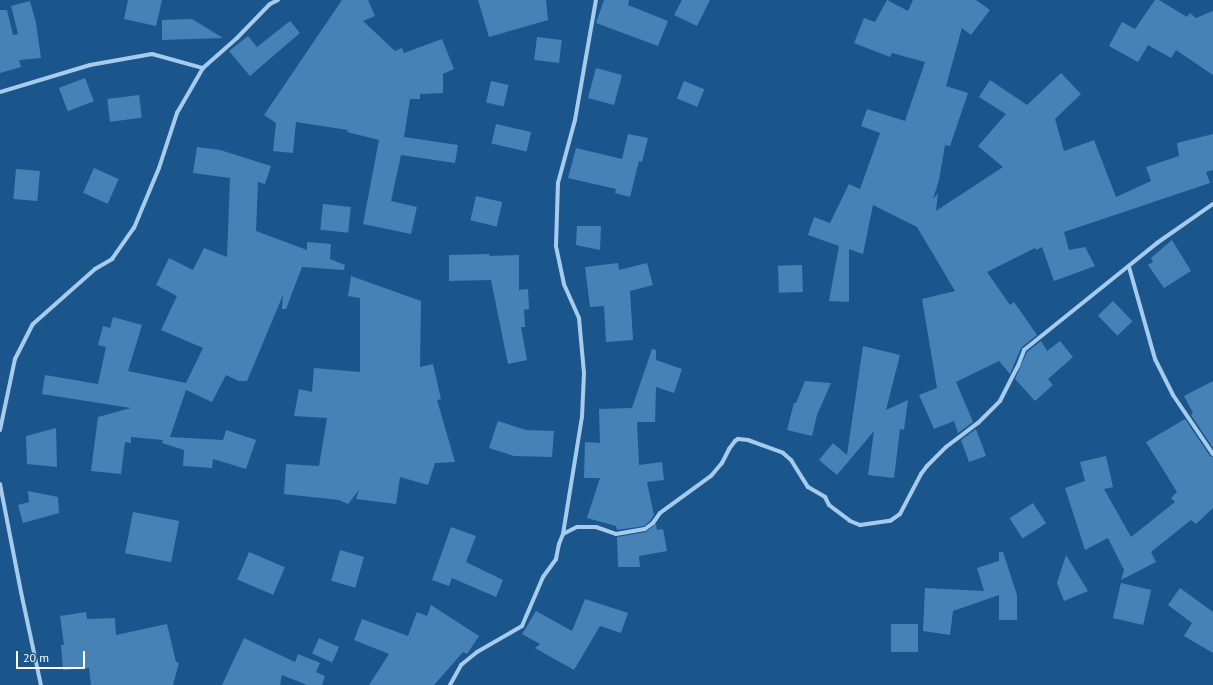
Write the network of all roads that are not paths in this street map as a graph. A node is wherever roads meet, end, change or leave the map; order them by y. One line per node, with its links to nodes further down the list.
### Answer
1 (278, 0): 3 (street)
2 (596, 0): 10 (street)
3 (203, 68): 4 (street); 7 (street)
4 (0, 92)
5 (1213, 204): 6 (street)
6 (1129, 267): 8 (street); 10 (street)
7 (0, 430)
8 (1213, 454)
9 (0, 484): 11 (street)
10 (563, 534): 12 (street)
11 (41, 685)
12 (450, 685)

